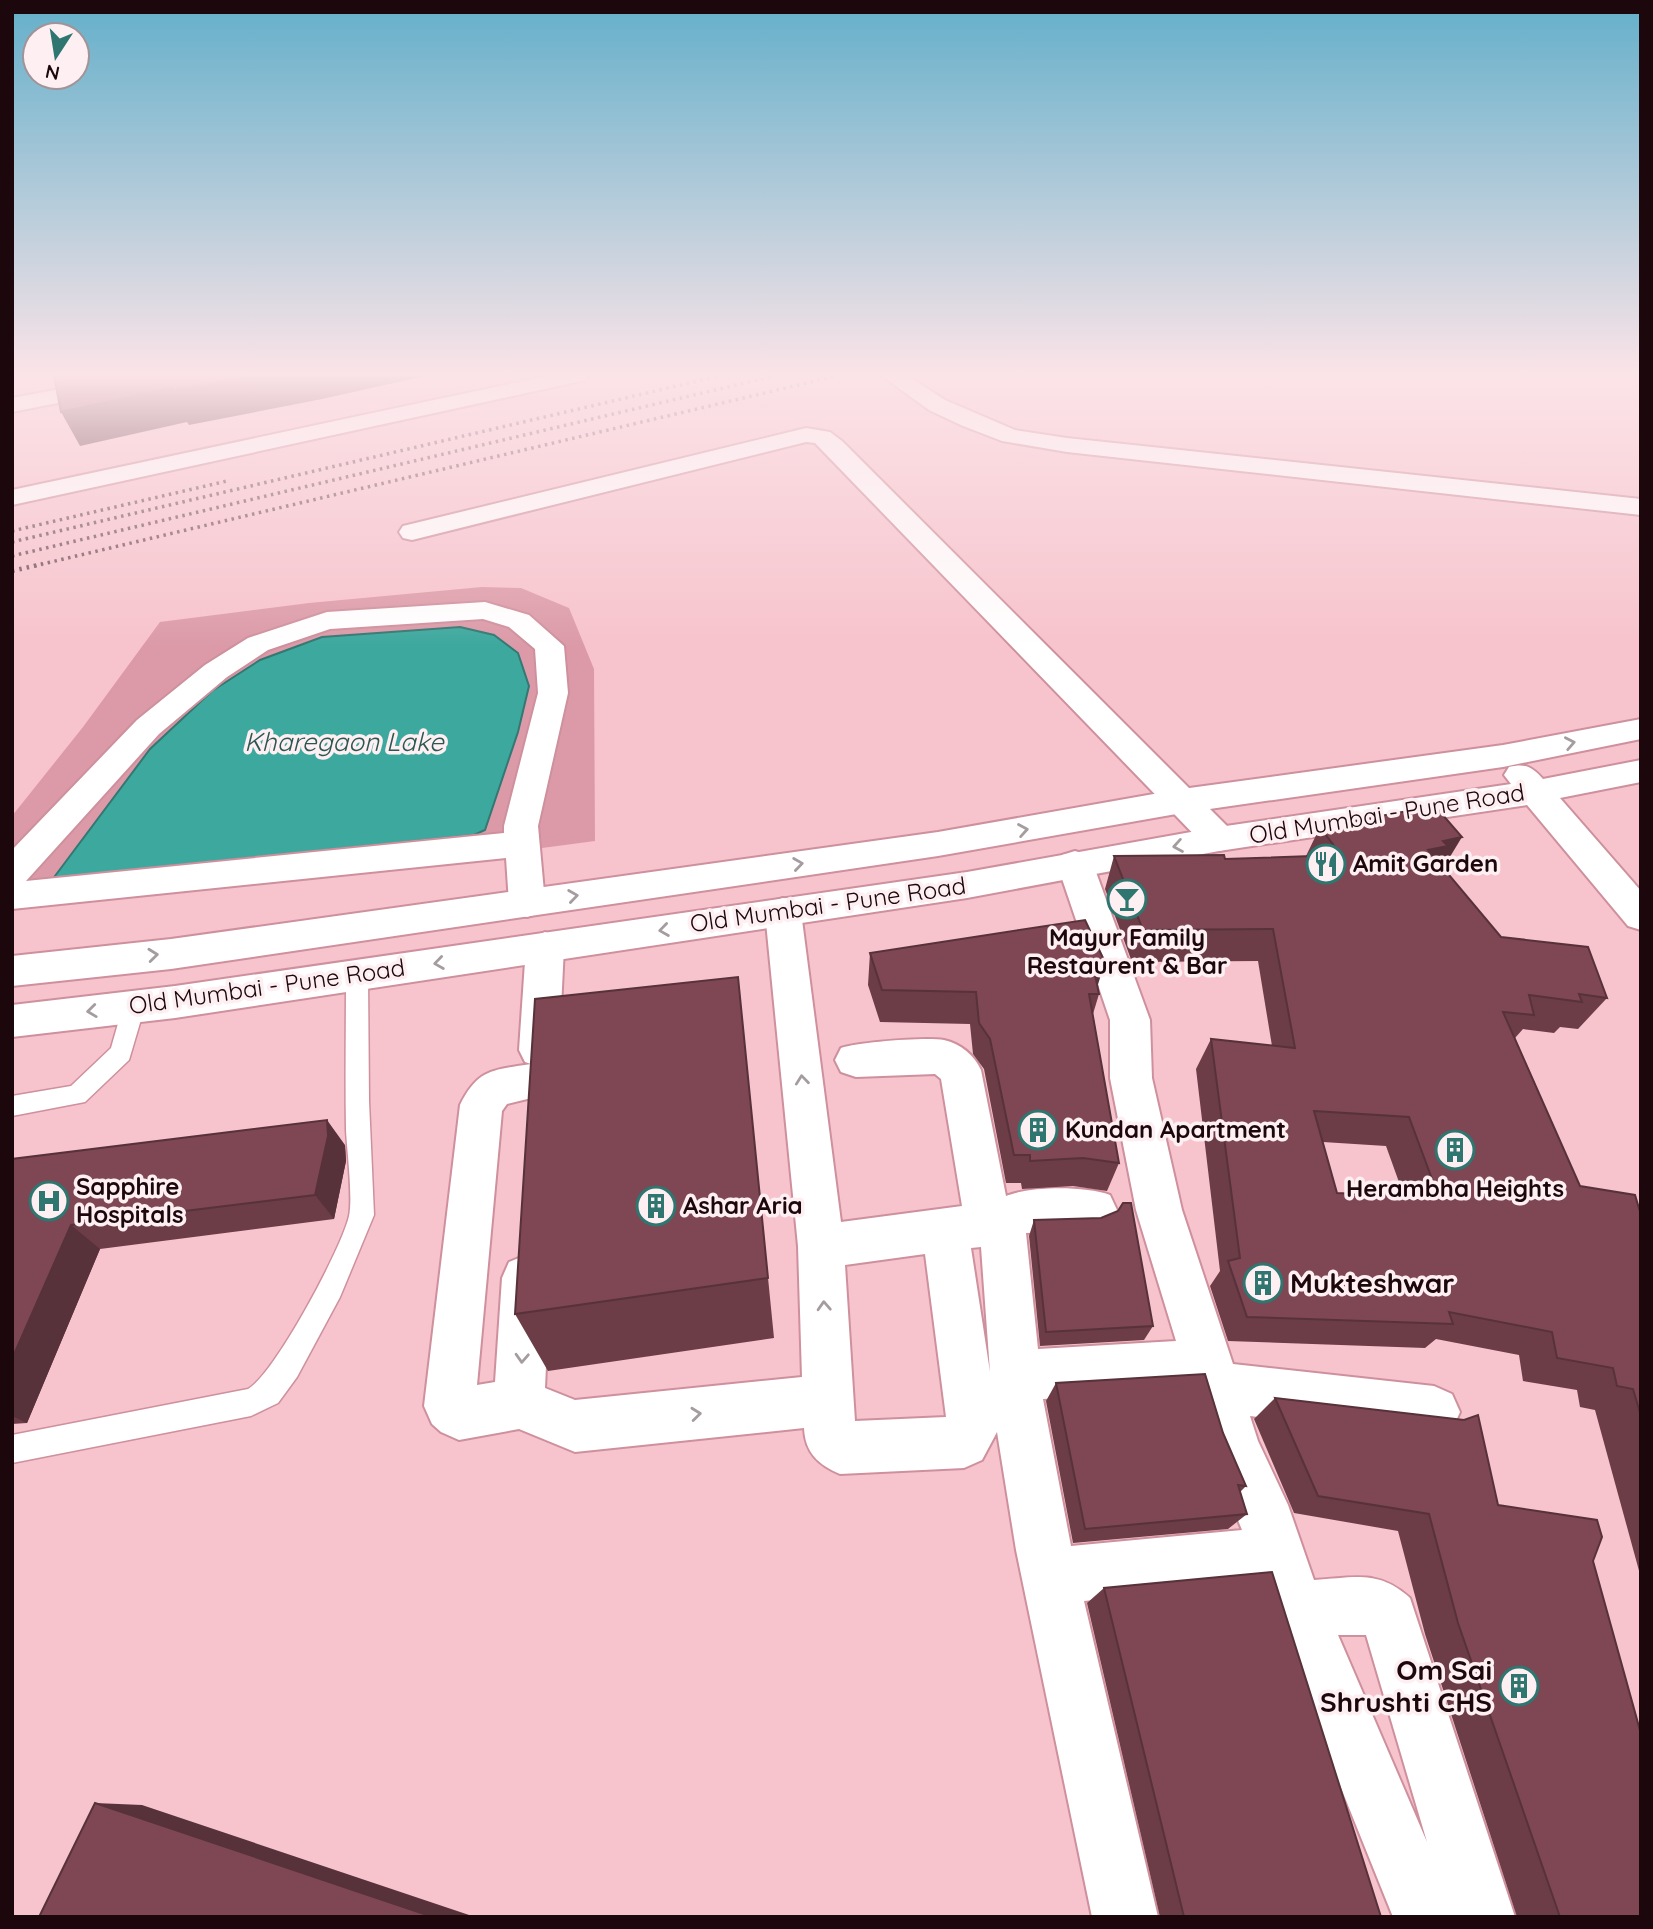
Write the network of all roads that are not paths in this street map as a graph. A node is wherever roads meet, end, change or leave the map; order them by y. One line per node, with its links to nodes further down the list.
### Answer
1 (64, 466): 6 (street)
2 (154, 466): 7 (street)
3 (680, 466): 9 (street)
4 (854, 466): 14 (street)
5 (1262, 466): 8 (street)
6 (12, 477)
7 (12, 498)
8 (1641, 507)
9 (412, 532)
10 (1641, 729): 11 (street, Old Mumbai - Pune Road, one-way to 10)
11 (1503, 755): 13 (street); 14 (street, Old Mumbai - Pune Road)
12 (1641, 771): 13 (street, Old Mumbai - Pune Road)
13 (1536, 792): 15 (street, Old Mumbai - Pune Road); 22 (street)
14 (1182, 801): 15 (street); 20 (street, Old Mumbai - Pune Road, one-way to 14)
15 (1219, 839): 17 (street, Old Mumbai - Pune Road, one-way to 17)
16 (521, 844): 18 (street); 19 (street); 20 (street)
17 (1075, 864): 21 (street, Old Mumbai - Pune Road); 37 (street)
18 (12, 873)
19 (12, 896)
20 (527, 903): 24 (street, Old Mumbai - Pune Road, one-way to 20)
21 (783, 912): 23 (street, Old Mumbai - Pune Road, one-way to 23); 35 (street, one-way to 21)
22 (1641, 916)
23 (545, 947): 25 (street, Old Mumbai - Pune Road, one-way to 25); 39 (street)
24 (12, 971)
25 (357, 975): 26 (street, Old Mumbai - Pune Road); 30 (lane)
26 (134, 1006): 27 (street, Old Mumbai - Pune Road, one-way to 27); 29 (lane)
27 (12, 1021)
28 (856, 1060): 33 (street)
29 (12, 1106)
30 (359, 1130): 31 (lane); 41 (lane)
31 (331, 1133)
32 (1094, 1210): 36 (street)
33 (945, 1230): 35 (street); 38 (street)
34 (528, 1242): 39 (street, one-way to 39)
35 (821, 1246): 38 (street, one-way to 35)
36 (1015, 1375): 37 (street); 43 (street)
37 (1212, 1375): 40 (street); 42 (street)
38 (828, 1400): 39 (street, one-way to 38)
39 (519, 1403)
40 (1433, 1412)
41 (12, 1449)
42 (1278, 1554): 43 (street); 44 (street)
43 (1050, 1576): 45 (street)
44 (1299, 1609): 46 (street); 47 (street)
45 (1125, 1917)
46 (1426, 1917)
47 (1482, 1917)

